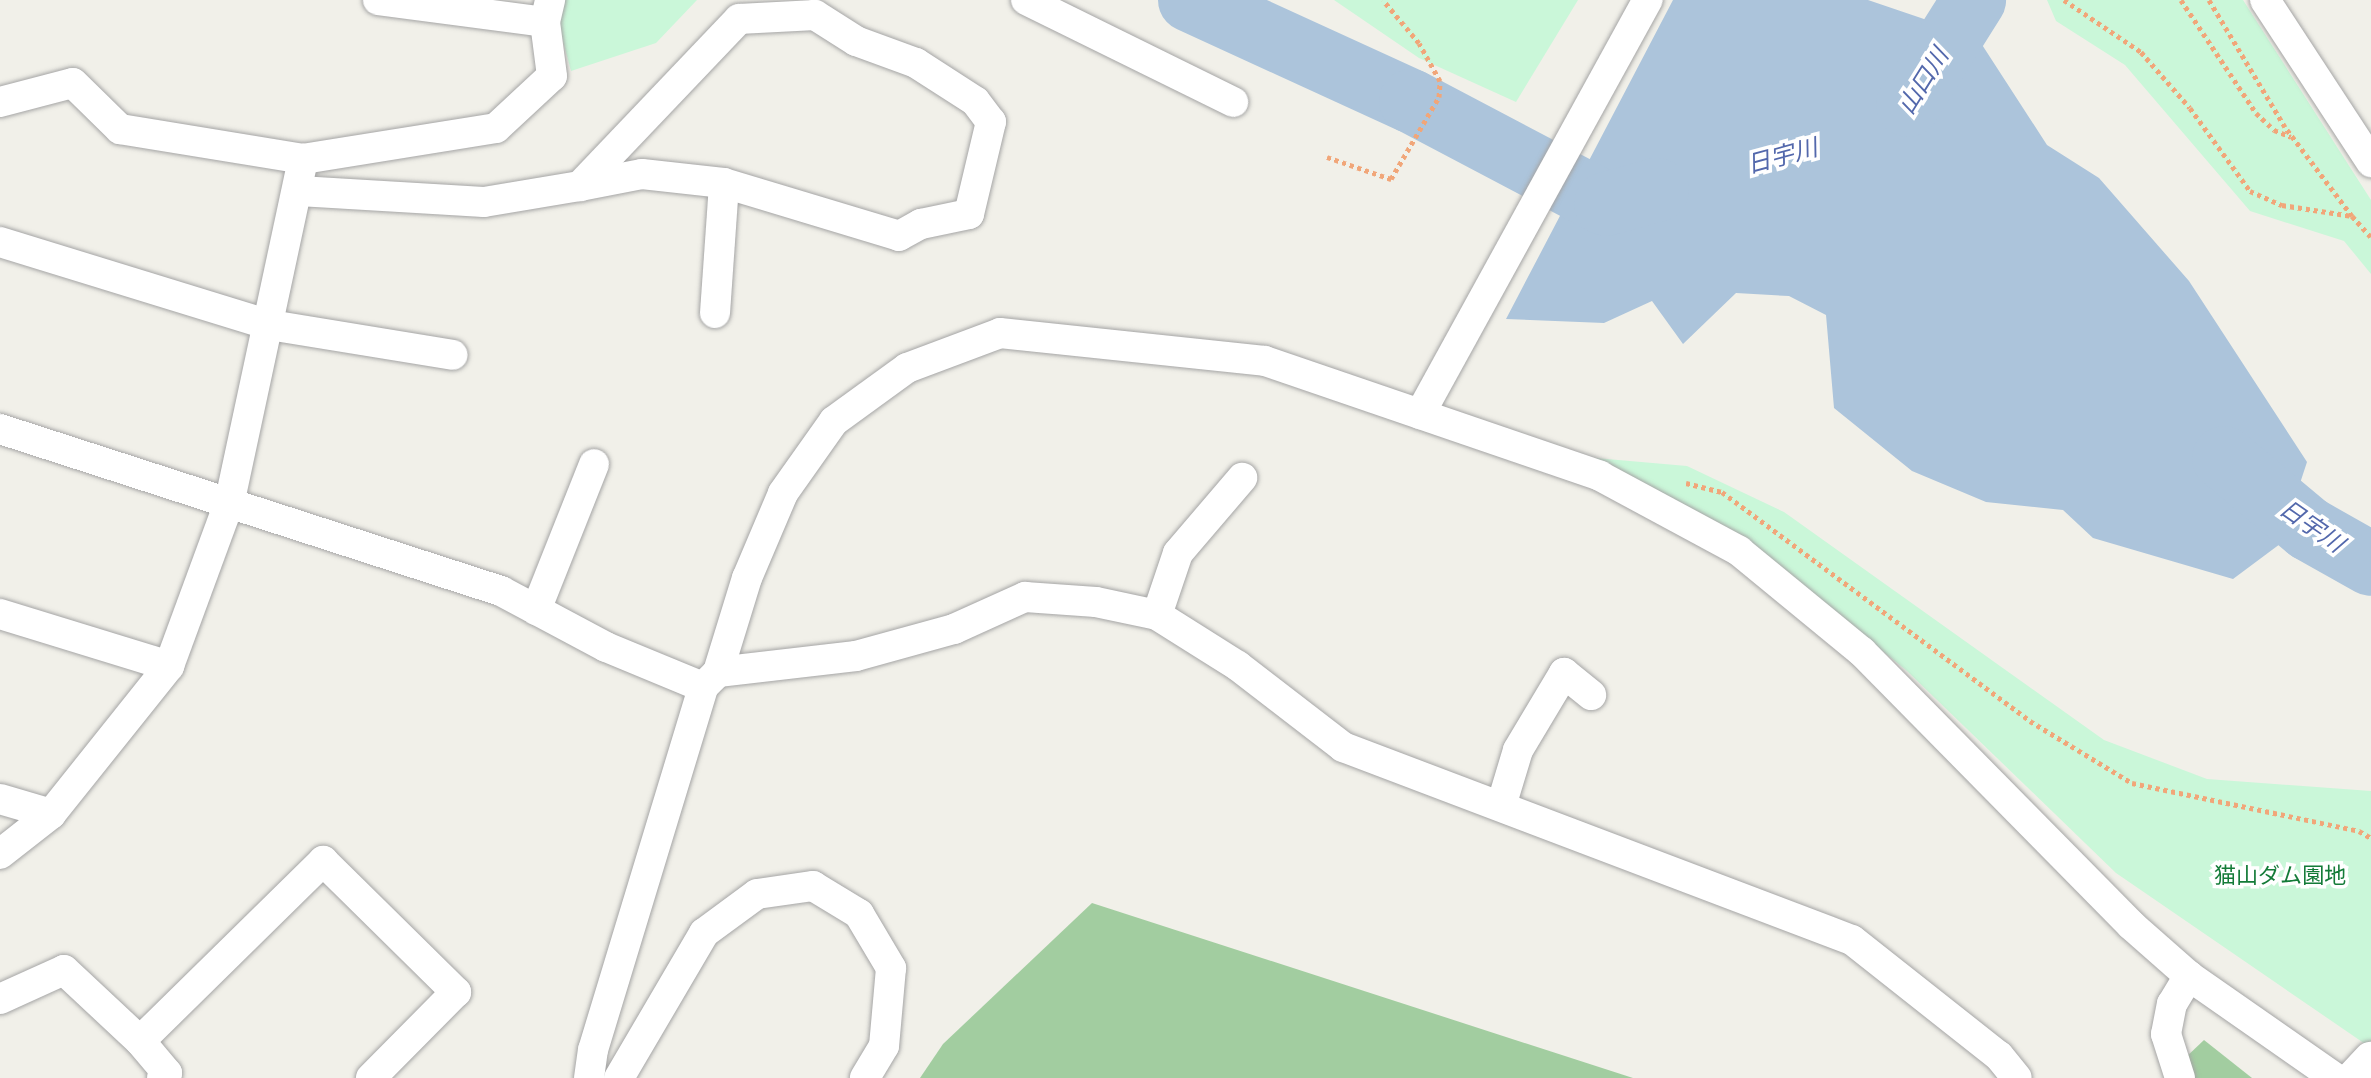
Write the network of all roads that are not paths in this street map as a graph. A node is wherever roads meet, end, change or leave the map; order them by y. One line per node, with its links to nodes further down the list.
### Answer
1 (378, 0): 5 (street)
2 (1026, 0): 7 (street)
3 (1648, 0): 17 (street)
4 (2265, 0): 9 (street)
5 (547, 11): 8 (street)
6 (0, 102): 8 (street)
7 (1233, 102)
8 (303, 159): 12 (street)
9 (2371, 162)
10 (724, 183): 11 (street); 11 (street); 14 (street)
11 (580, 186): 12 (street)
12 (299, 191): 15 (street)
13 (0, 242): 15 (street)
14 (715, 313)
15 (270, 325): 16 (street); 21 (street)
16 (453, 355)
17 (1427, 402): 26 (street); 32 (street)
18 (0, 429): 21 (street)
19 (594, 464): 22 (street)
20 (1242, 478): 24 (street)
21 (230, 500): 22 (street); 25 (street)
22 (536, 610): 26 (street)
23 (0, 614): 25 (street)
24 (1157, 615): 26 (street); 29 (street)
25 (169, 666): 30 (street)
26 (710, 680): 38 (street)
27 (1591, 695): 29 (street)
28 (0, 799): 30 (street)
29 (1502, 803): 41 (street)
30 (51, 814): 31 (street)
31 (0, 854)
32 (2189, 976): 42 (street); 43 (street)
33 (0, 999): 34 (street)
34 (140, 1041): 36 (street); 37 (street)
35 (2371, 1060): 44 (street)
36 (167, 1076)
37 (371, 1078)
38 (589, 1078)
39 (619, 1078): 40 (street)
40 (865, 1078)
41 (2017, 1078)
42 (2180, 1078)
43 (2335, 1078)
44 (2354, 1078)

